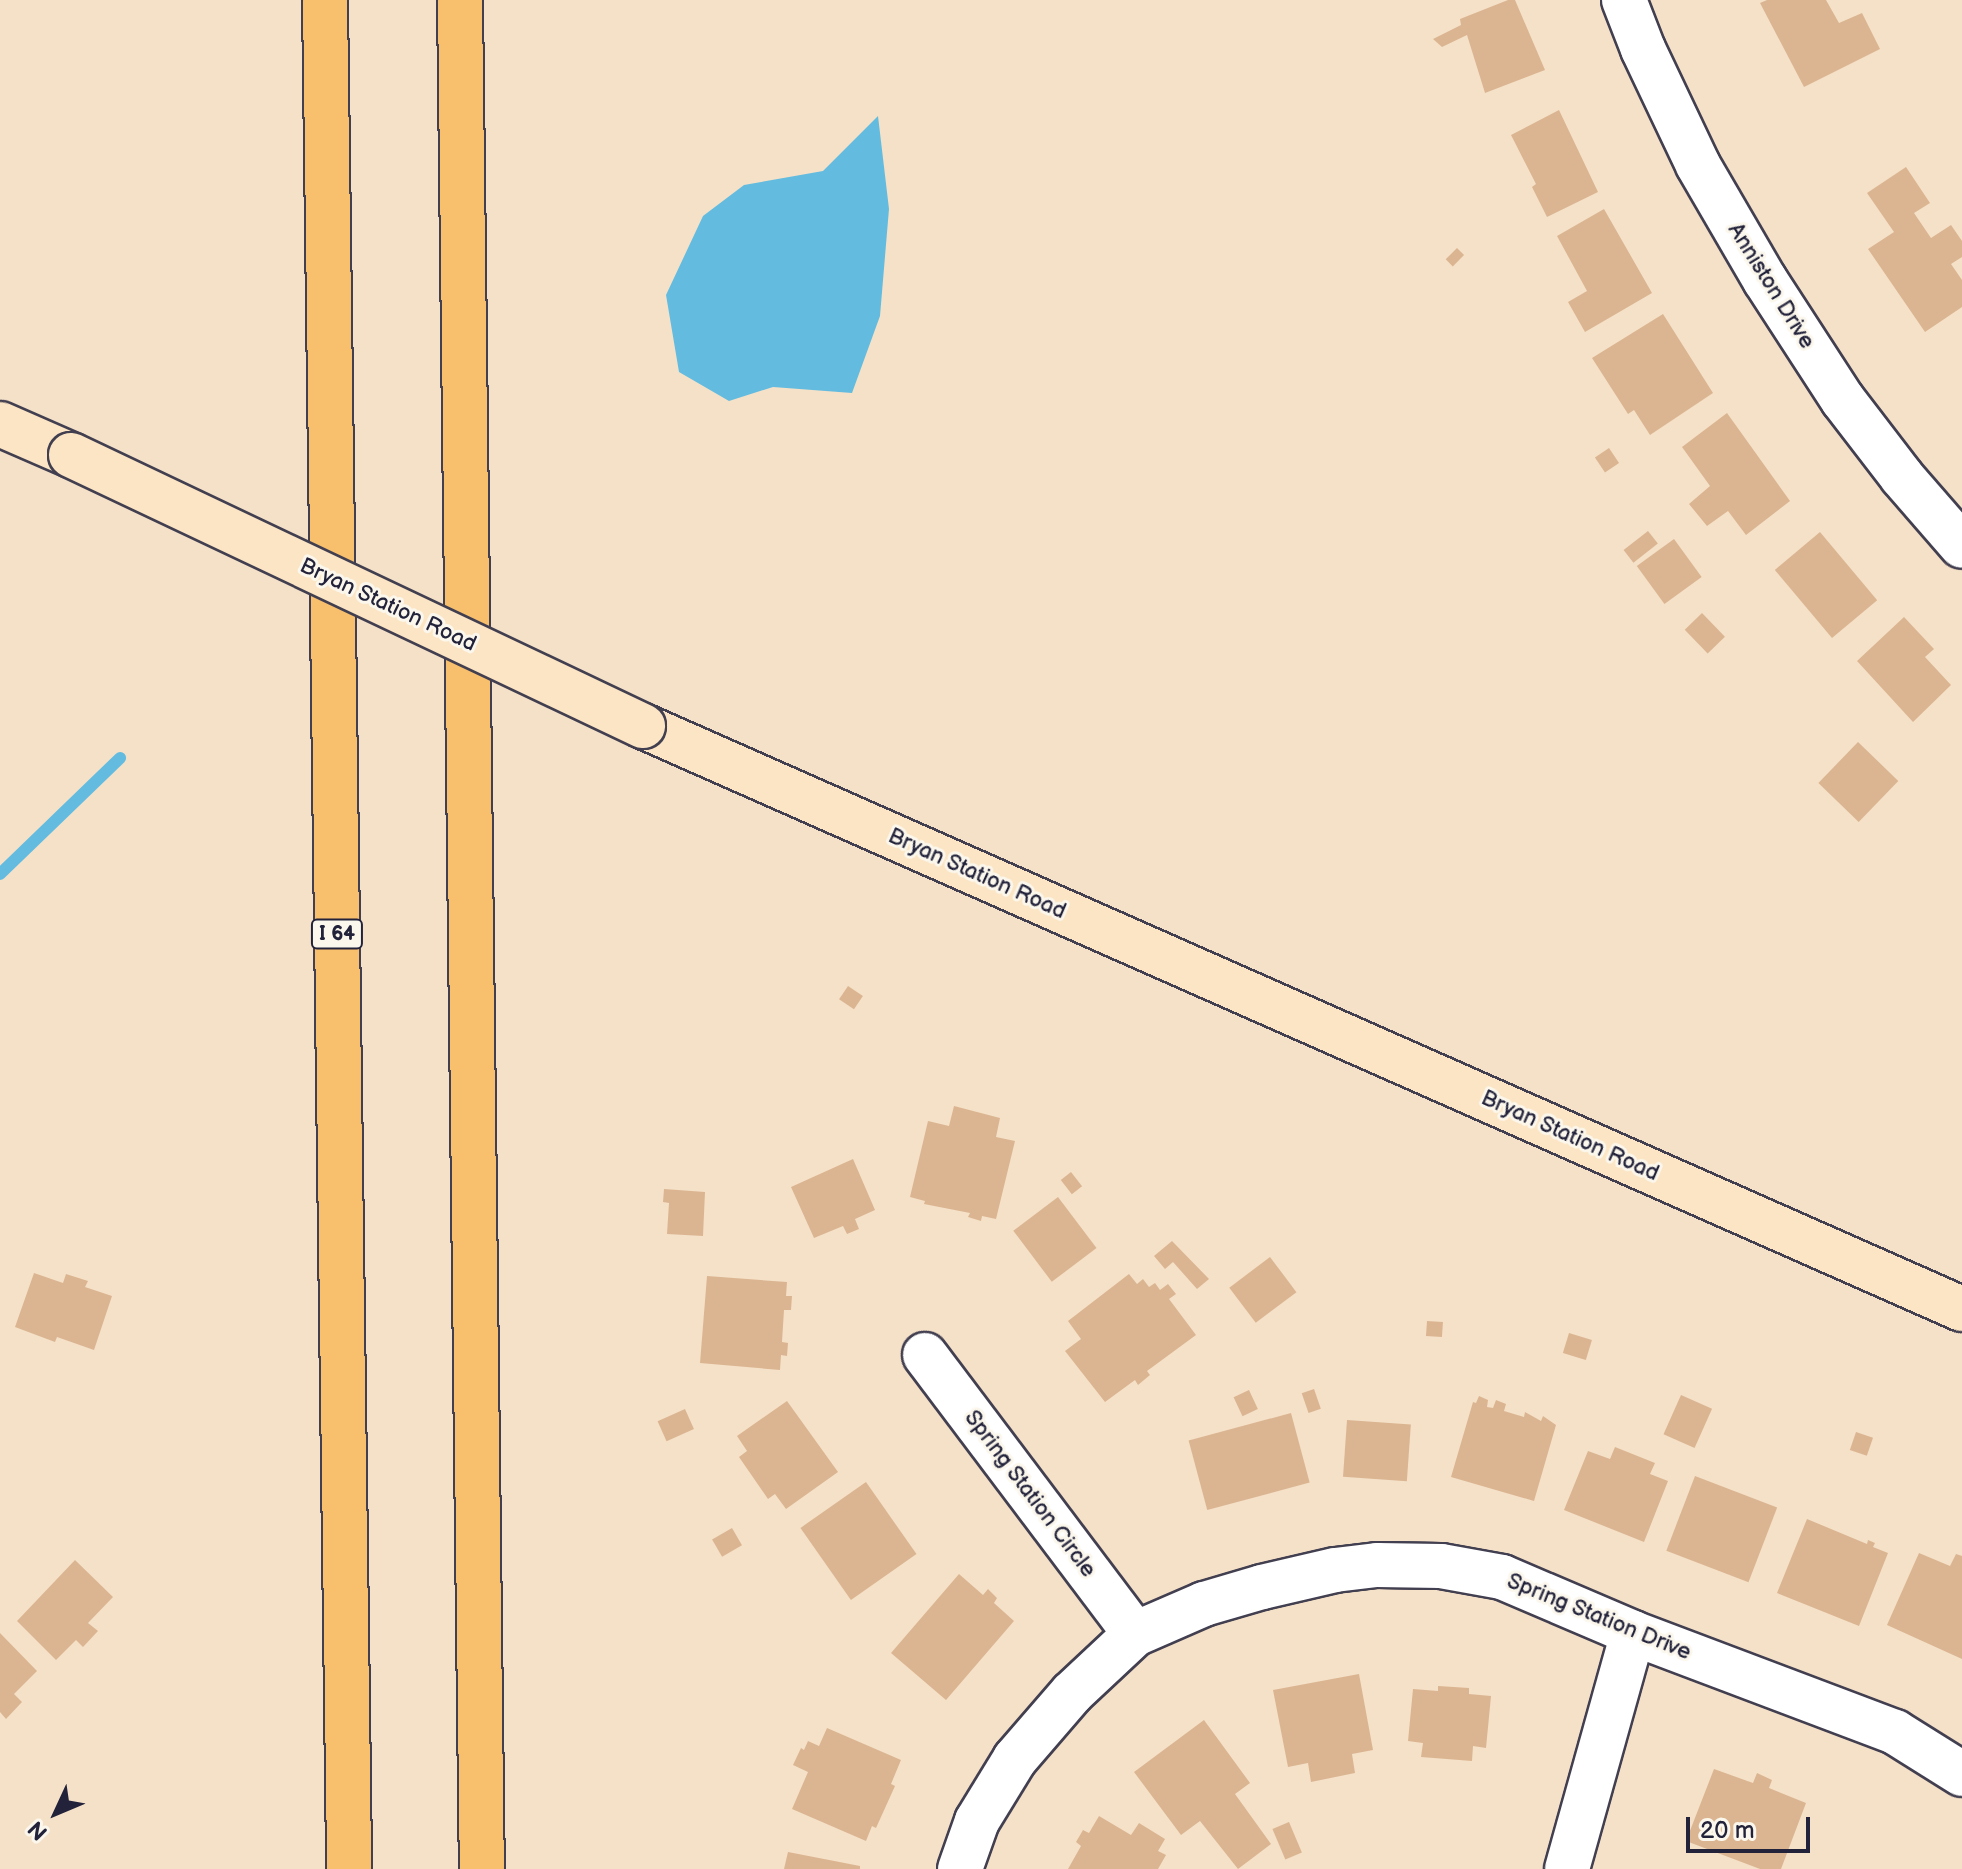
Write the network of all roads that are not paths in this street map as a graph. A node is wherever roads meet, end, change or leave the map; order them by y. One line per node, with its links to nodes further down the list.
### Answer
1 (325, 0): 11 (highway, I 64)
2 (460, 0): 12 (highway)
3 (1624, 0): 5 (street, Anniston Drive)
4 (0, 424): 6 (main road, Bryan Station Road, bridge)
5 (1962, 546)
6 (1962, 1309)
7 (925, 1355): 9 (street, Spring Station Circle)
8 (1633, 1633): 9 (street, Spring Station Drive); 10 (street, Spring Station Drive); 14 (street)
9 (1135, 1634): 13 (street, Spring Station Drive)
10 (1962, 1774)
11 (349, 1869)
12 (482, 1869)
13 (960, 1869)
14 (1567, 1869)

